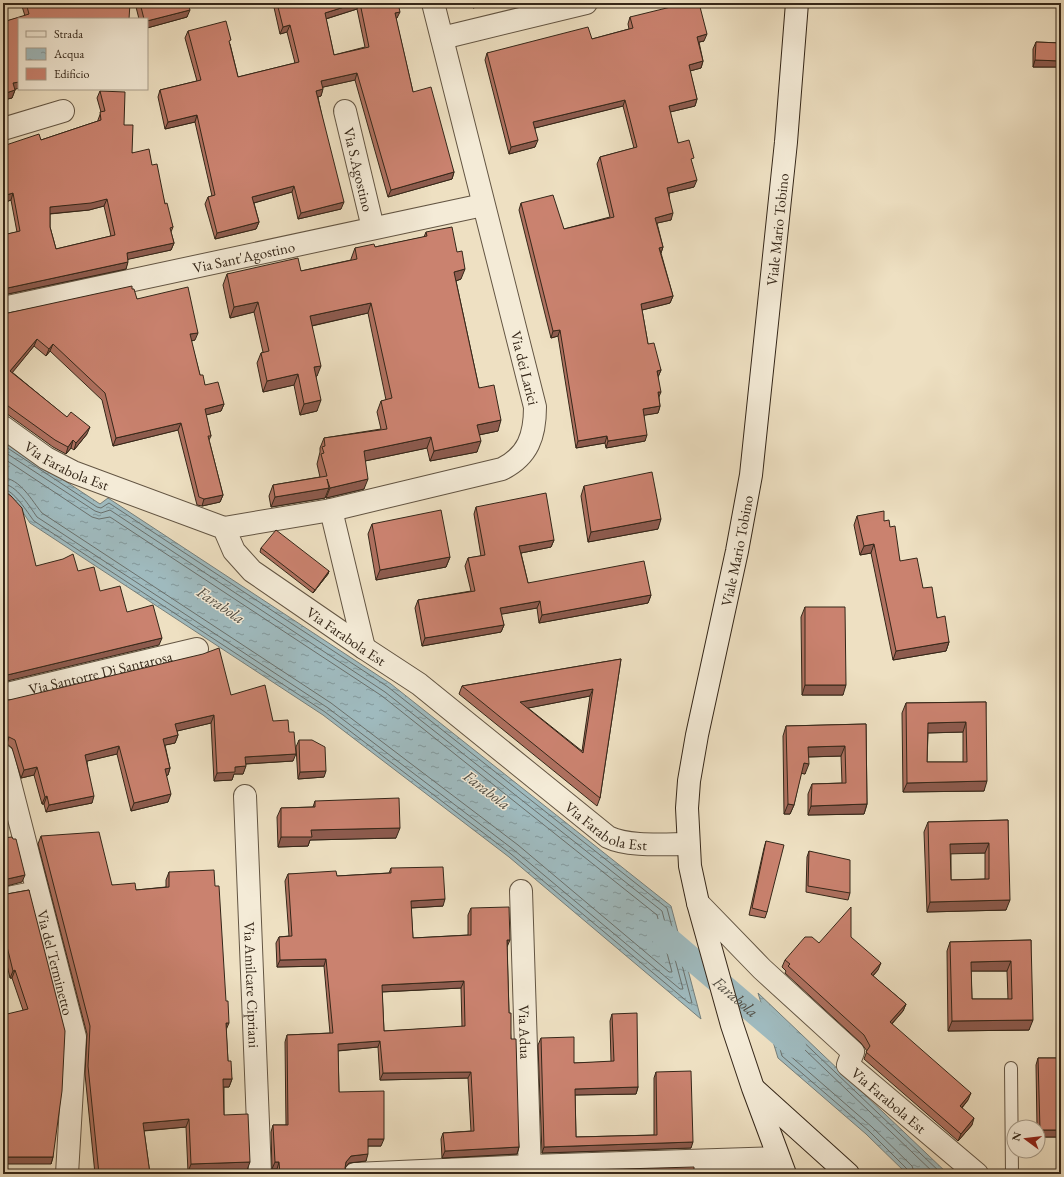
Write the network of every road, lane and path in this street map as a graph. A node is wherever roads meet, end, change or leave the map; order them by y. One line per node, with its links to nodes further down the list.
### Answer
1 (433, 3): 4 (street, Via dei Larici)
2 (586, 3): 4 (street)
3 (797, 3): 19 (street, Viale Mario Tobino)
4 (442, 38): 8 (street, Via dei Larici)
5 (63, 111): 7 (street)
6 (345, 111): 9 (street, Via S.Agostino)
7 (3, 130)
8 (483, 205): 9 (street, Via Sant'Agostino); 12 (street, Via dei Larici)
9 (373, 228): 10 (street, Via Sant'Agostino)
10 (3, 308)
11 (3, 427): 13 (street, Via Farabola Est)
12 (331, 510): 13 (street, Via dei Larici); 14 (street)
13 (224, 528): 14 (street, Via Farabola Est)
14 (364, 648): 19 (street, Via Farabola Est)
15 (197, 649): 16 (street, Via Santorre Di Santarosa)
16 (3, 695)
17 (3, 756): 20 (street, Via del Terminetto)
18 (245, 796): 29 (street, Via Amilcare Cipriani)
19 (688, 844): 23 (street, Viale Mario Tobino)
20 (37, 887): 22 (lane); 28 (street, Via del Terminetto)
21 (521, 891): 27 (street, Via Adua)
22 (3, 894)
23 (698, 903): 25 (street, Viale Mario Tobino); 32 (street, Via Farabola Est)
24 (1012, 1068): 33 (lane)
25 (753, 1088): 26 (street, Viale Mario Tobino); 31 (street, Viale Mario Tobino)
26 (781, 1166): 27 (street)
27 (530, 1170): 30 (street)
28 (68, 1174)
29 (260, 1174)
30 (355, 1174)
31 (848, 1174)
32 (976, 1174)
33 (1012, 1174)

